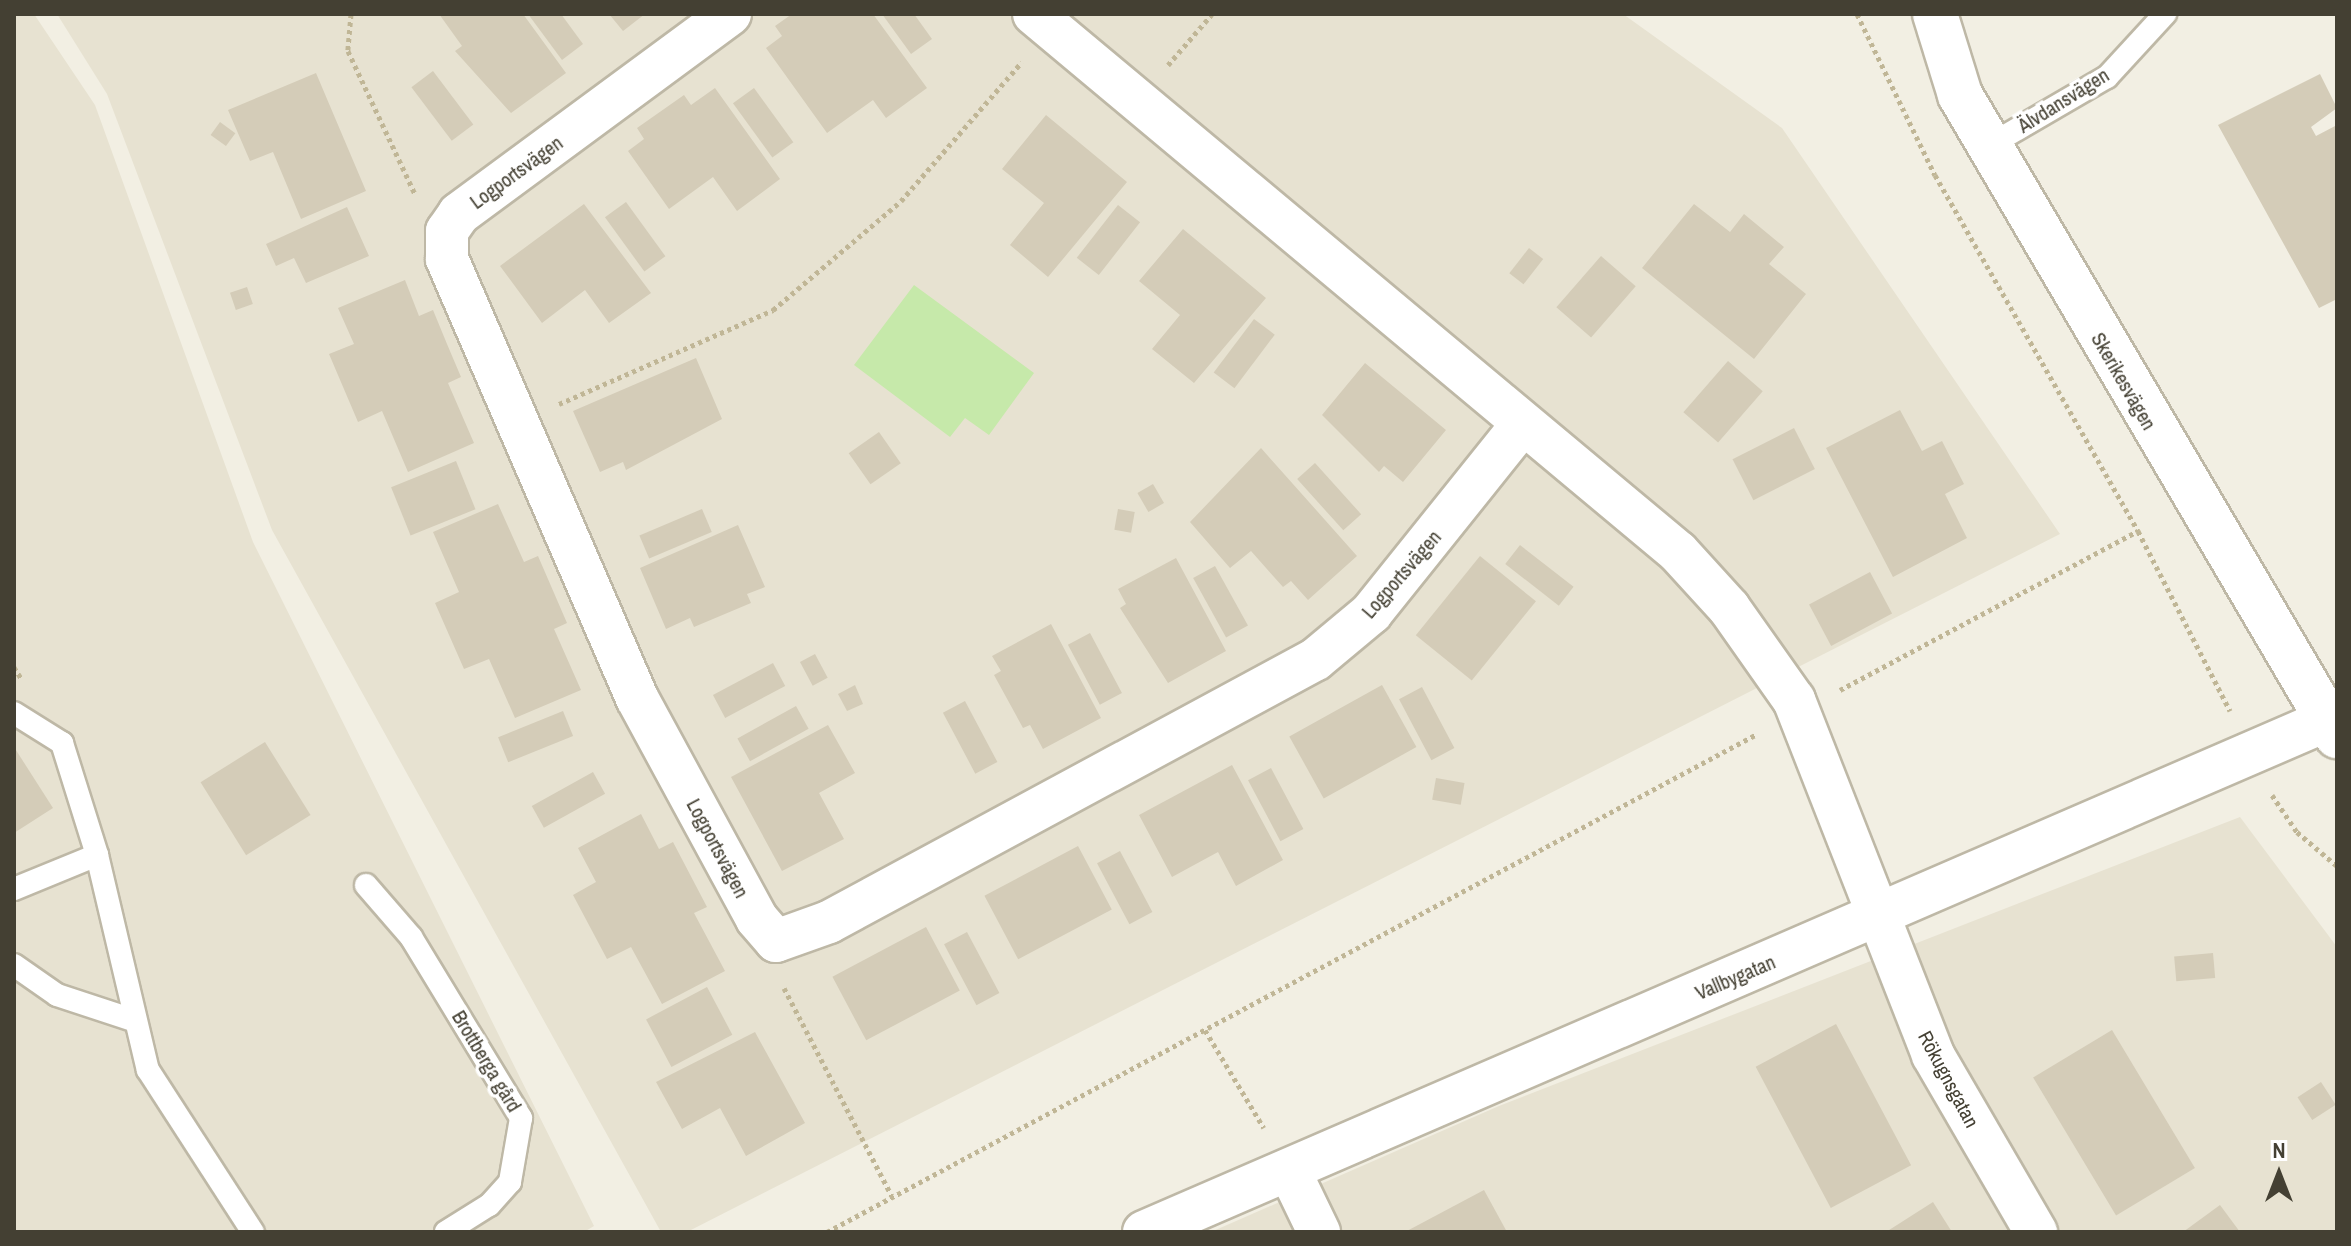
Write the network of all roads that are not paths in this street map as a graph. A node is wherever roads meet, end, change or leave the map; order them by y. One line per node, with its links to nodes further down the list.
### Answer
1 (730, 14): 6 (street, Logportsvägen)
2 (1935, 14): 5 (street, Skerikesvägen)
3 (2165, 14): 5 (lane, Älvdansvägen)
4 (1043, 21): 6 (street)
5 (1990, 145): 8 (street, Skerikesvägen)
6 (1523, 423): 12 (street)
7 (14, 713): 9 (lane)
8 (2331, 728): 12 (street, Vallbygatan)
9 (97, 855): 11 (lane); 14 (lane)
10 (366, 885): 17 (lane, Brottberga gård)
11 (14, 889)
12 (1876, 919): 15 (street, Vallbygatan); 20 (street, Rökugnsgatan)
13 (14, 965): 14 (lane)
14 (133, 1020): 16 (lane)
15 (1290, 1172): 18 (street, Vallbygatan); 19 (street)
16 (253, 1232)
17 (446, 1232)
18 (1144, 1232)
19 (1319, 1232)
20 (2036, 1232)

